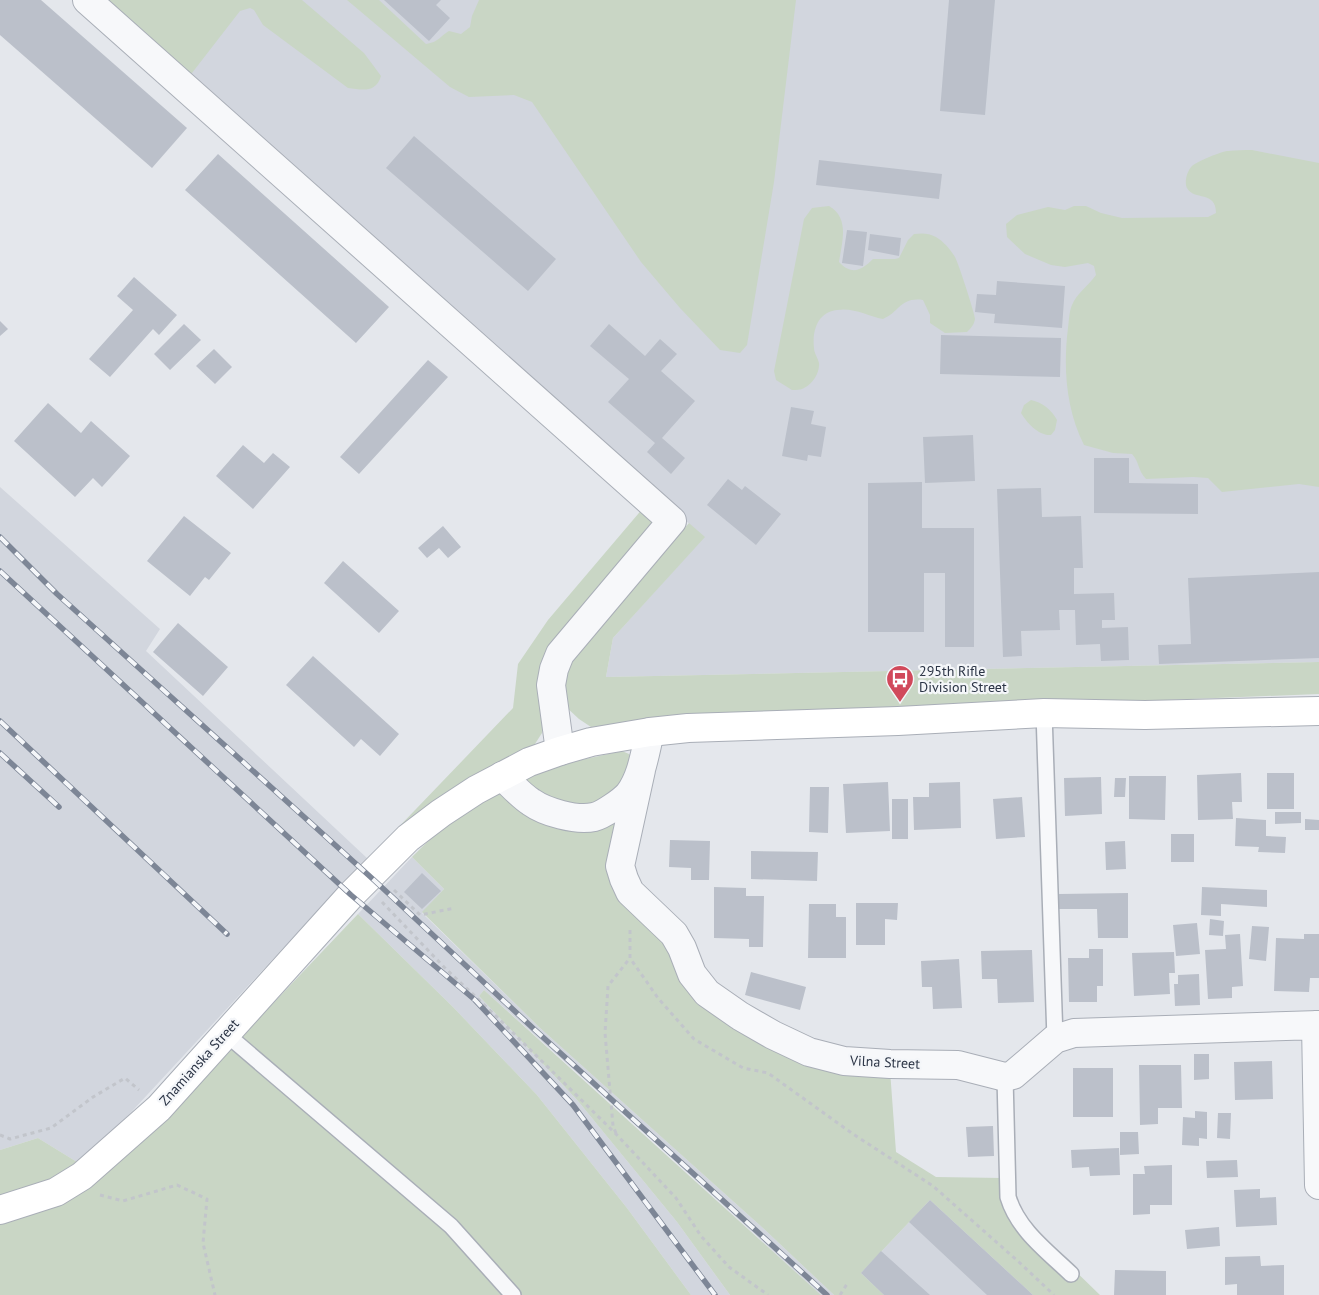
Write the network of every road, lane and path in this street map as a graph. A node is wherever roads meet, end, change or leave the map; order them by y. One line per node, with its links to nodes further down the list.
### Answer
1 (86, 0): 5 (street)
2 (1319, 710): 3 (street, Znamianska Street)
3 (1044, 713): 4 (street, Znamianska Street); 15 (lane)
4 (650, 732): 5 (street, Znamianska Street); 6 (street, Vilna Street)
5 (560, 751): 7 (street, Znamianska Street)
6 (641, 770): 7 (street, Vilna Street); 9 (street, Vilna Street)
7 (502, 776): 8 (street, Znamianska Street)
8 (381, 882): 11 (path); 14 (street, Znamianska Street)
9 (630, 892): 12 (path); 16 (street, Vilna Street)
10 (381, 901): 18 (path)
11 (455, 908)
12 (630, 958): 18 (path); 29 (path)
13 (1317, 1025): 15 (street); 21 (street)
14 (225, 1033): 17 (street, Znamianska Street); 26 (lane)
15 (1055, 1039): 16 (street)
16 (1005, 1078): 23 (lane)
17 (159, 1108): 19 (path); 20 (street, Znamianska Street)
18 (616, 1134): 27 (path)
19 (0, 1135)
20 (82, 1176): 22 (street, Znamianska Street); 25 (path)
21 (1319, 1185)
22 (0, 1210)
23 (1071, 1274)
24 (847, 1284): 28 (path)
25 (215, 1295)
26 (513, 1295)
27 (768, 1295)
28 (840, 1295)
29 (1054, 1295)

